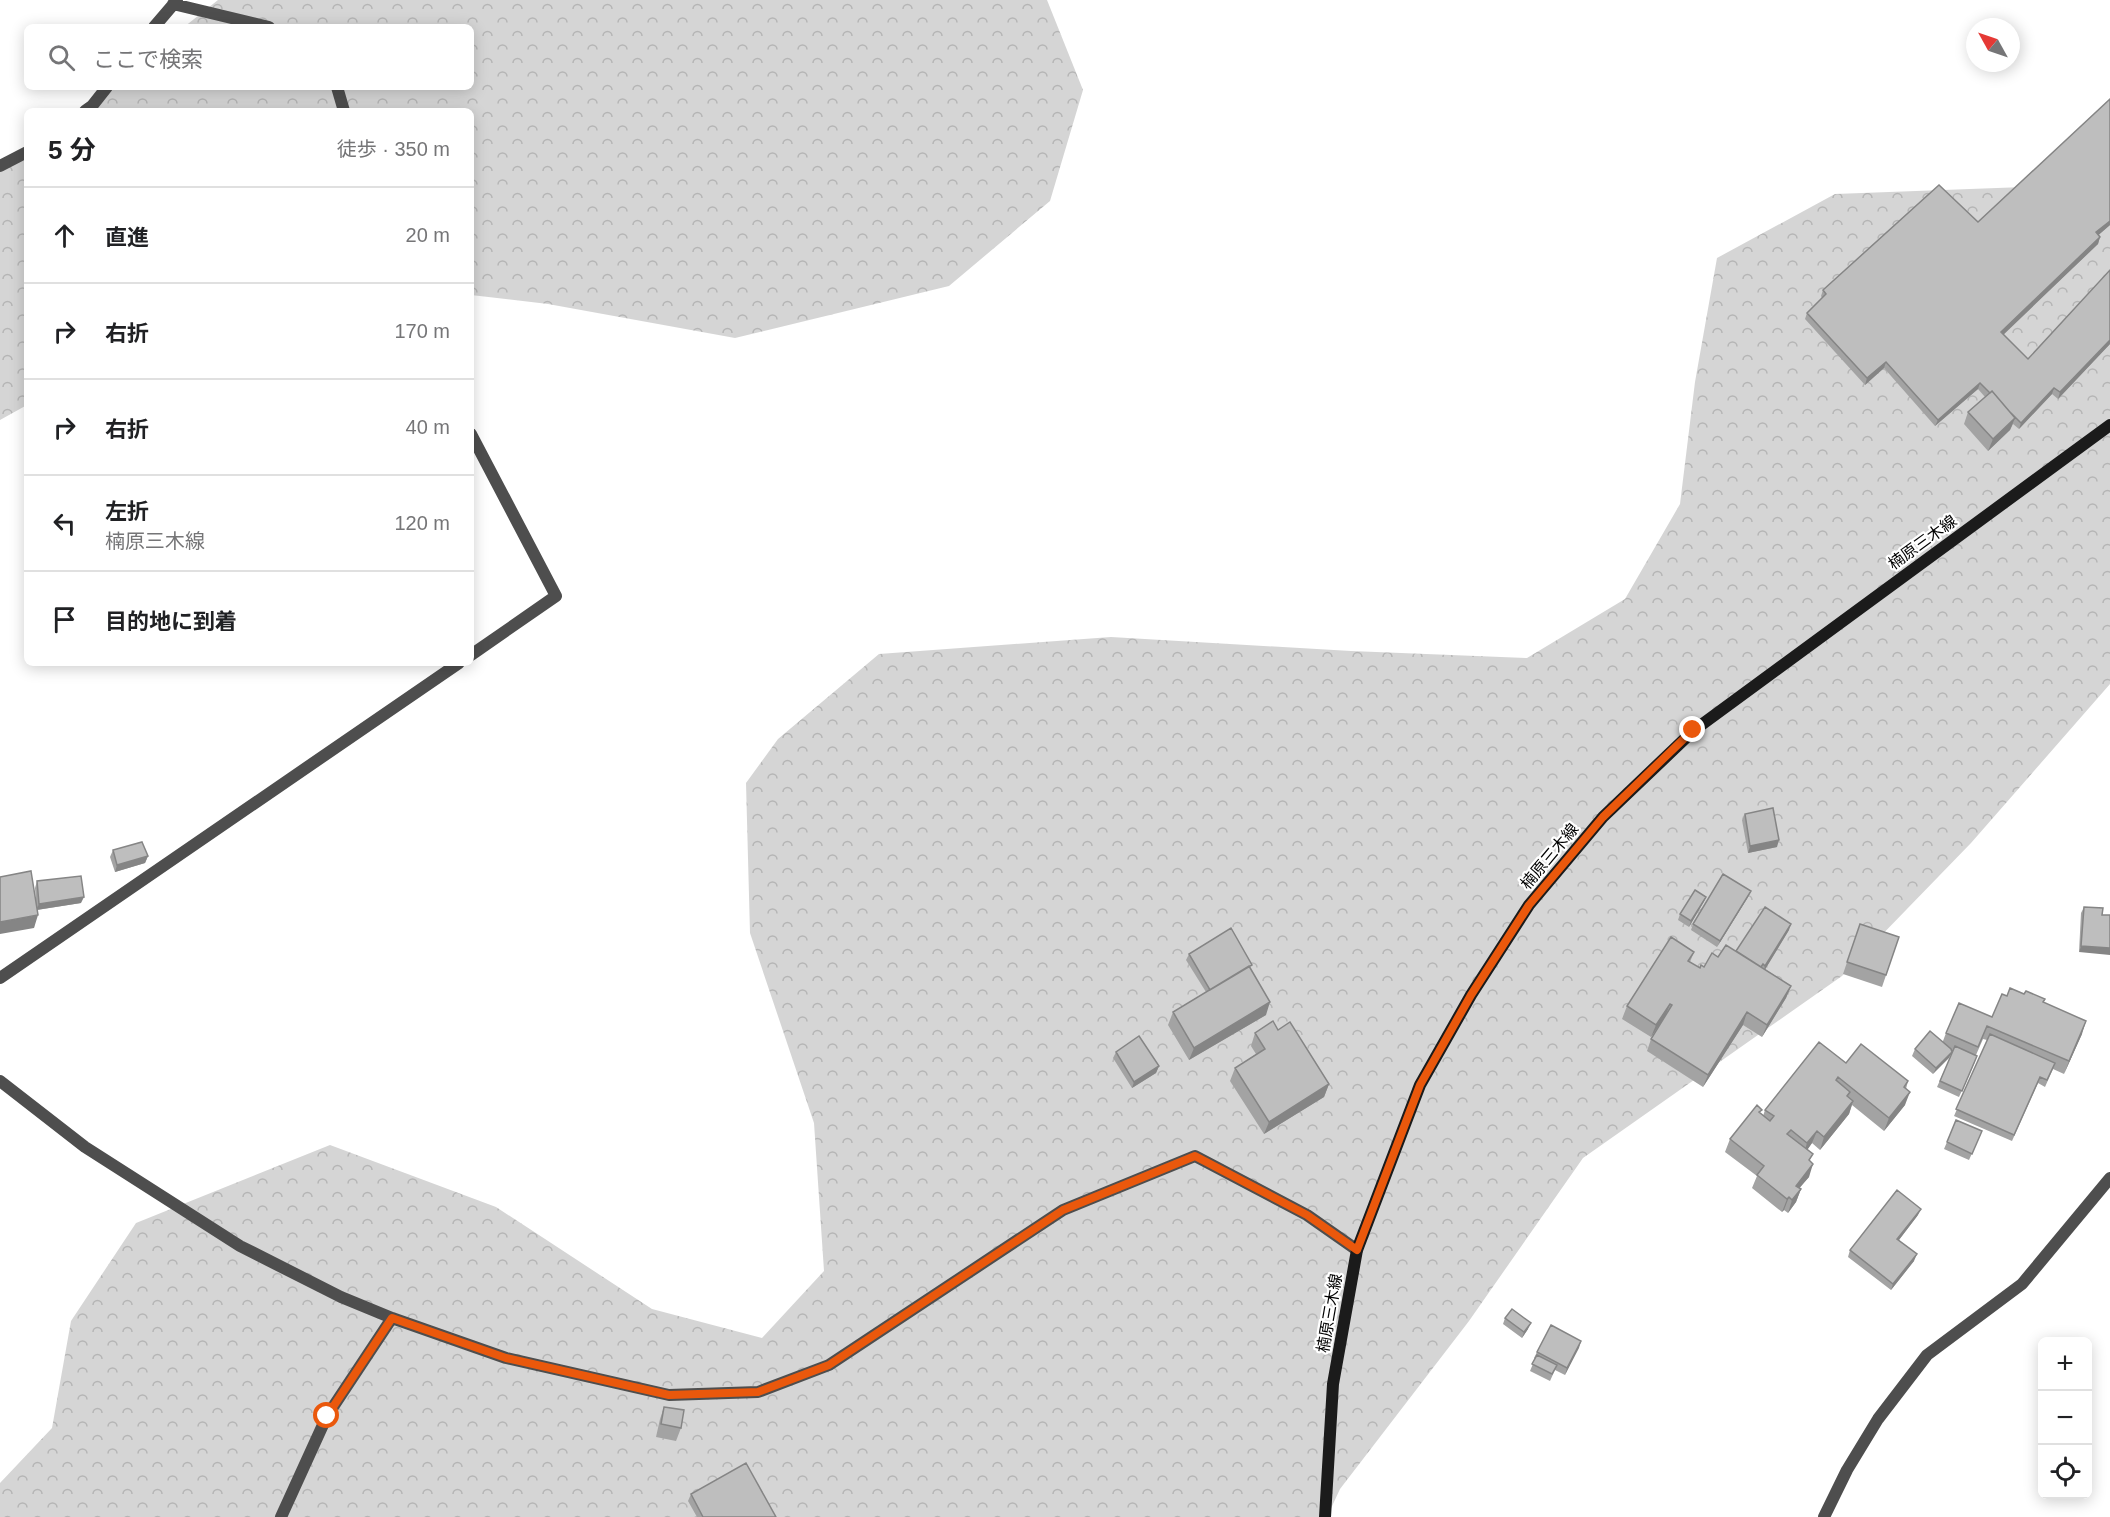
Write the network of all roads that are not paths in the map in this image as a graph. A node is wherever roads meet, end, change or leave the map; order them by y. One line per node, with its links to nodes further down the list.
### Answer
1 (175, 2): 2 (street); 3 (street)
2 (157, 24)
3 (258, 24)
4 (105, 90): 6 (street)
5 (338, 90): 7 (street)
6 (89, 108)
7 (343, 108)
8 (24, 154): 9 (street)
9 (0, 166)
10 (2110, 425): 17 (main road, 楠原三木線)
11 (474, 440): 12 (street)
12 (474, 653)
13 (455, 666): 14 (street)
14 (0, 978)
15 (0, 1081): 18 (street)
16 (2110, 1178): 21 (street)
17 (1357, 1250): 18 (street); 20 (main road, 楠原三木線)
18 (392, 1318): 19 (street)
19 (281, 1517)
20 (1325, 1517)
21 (1824, 1517)

